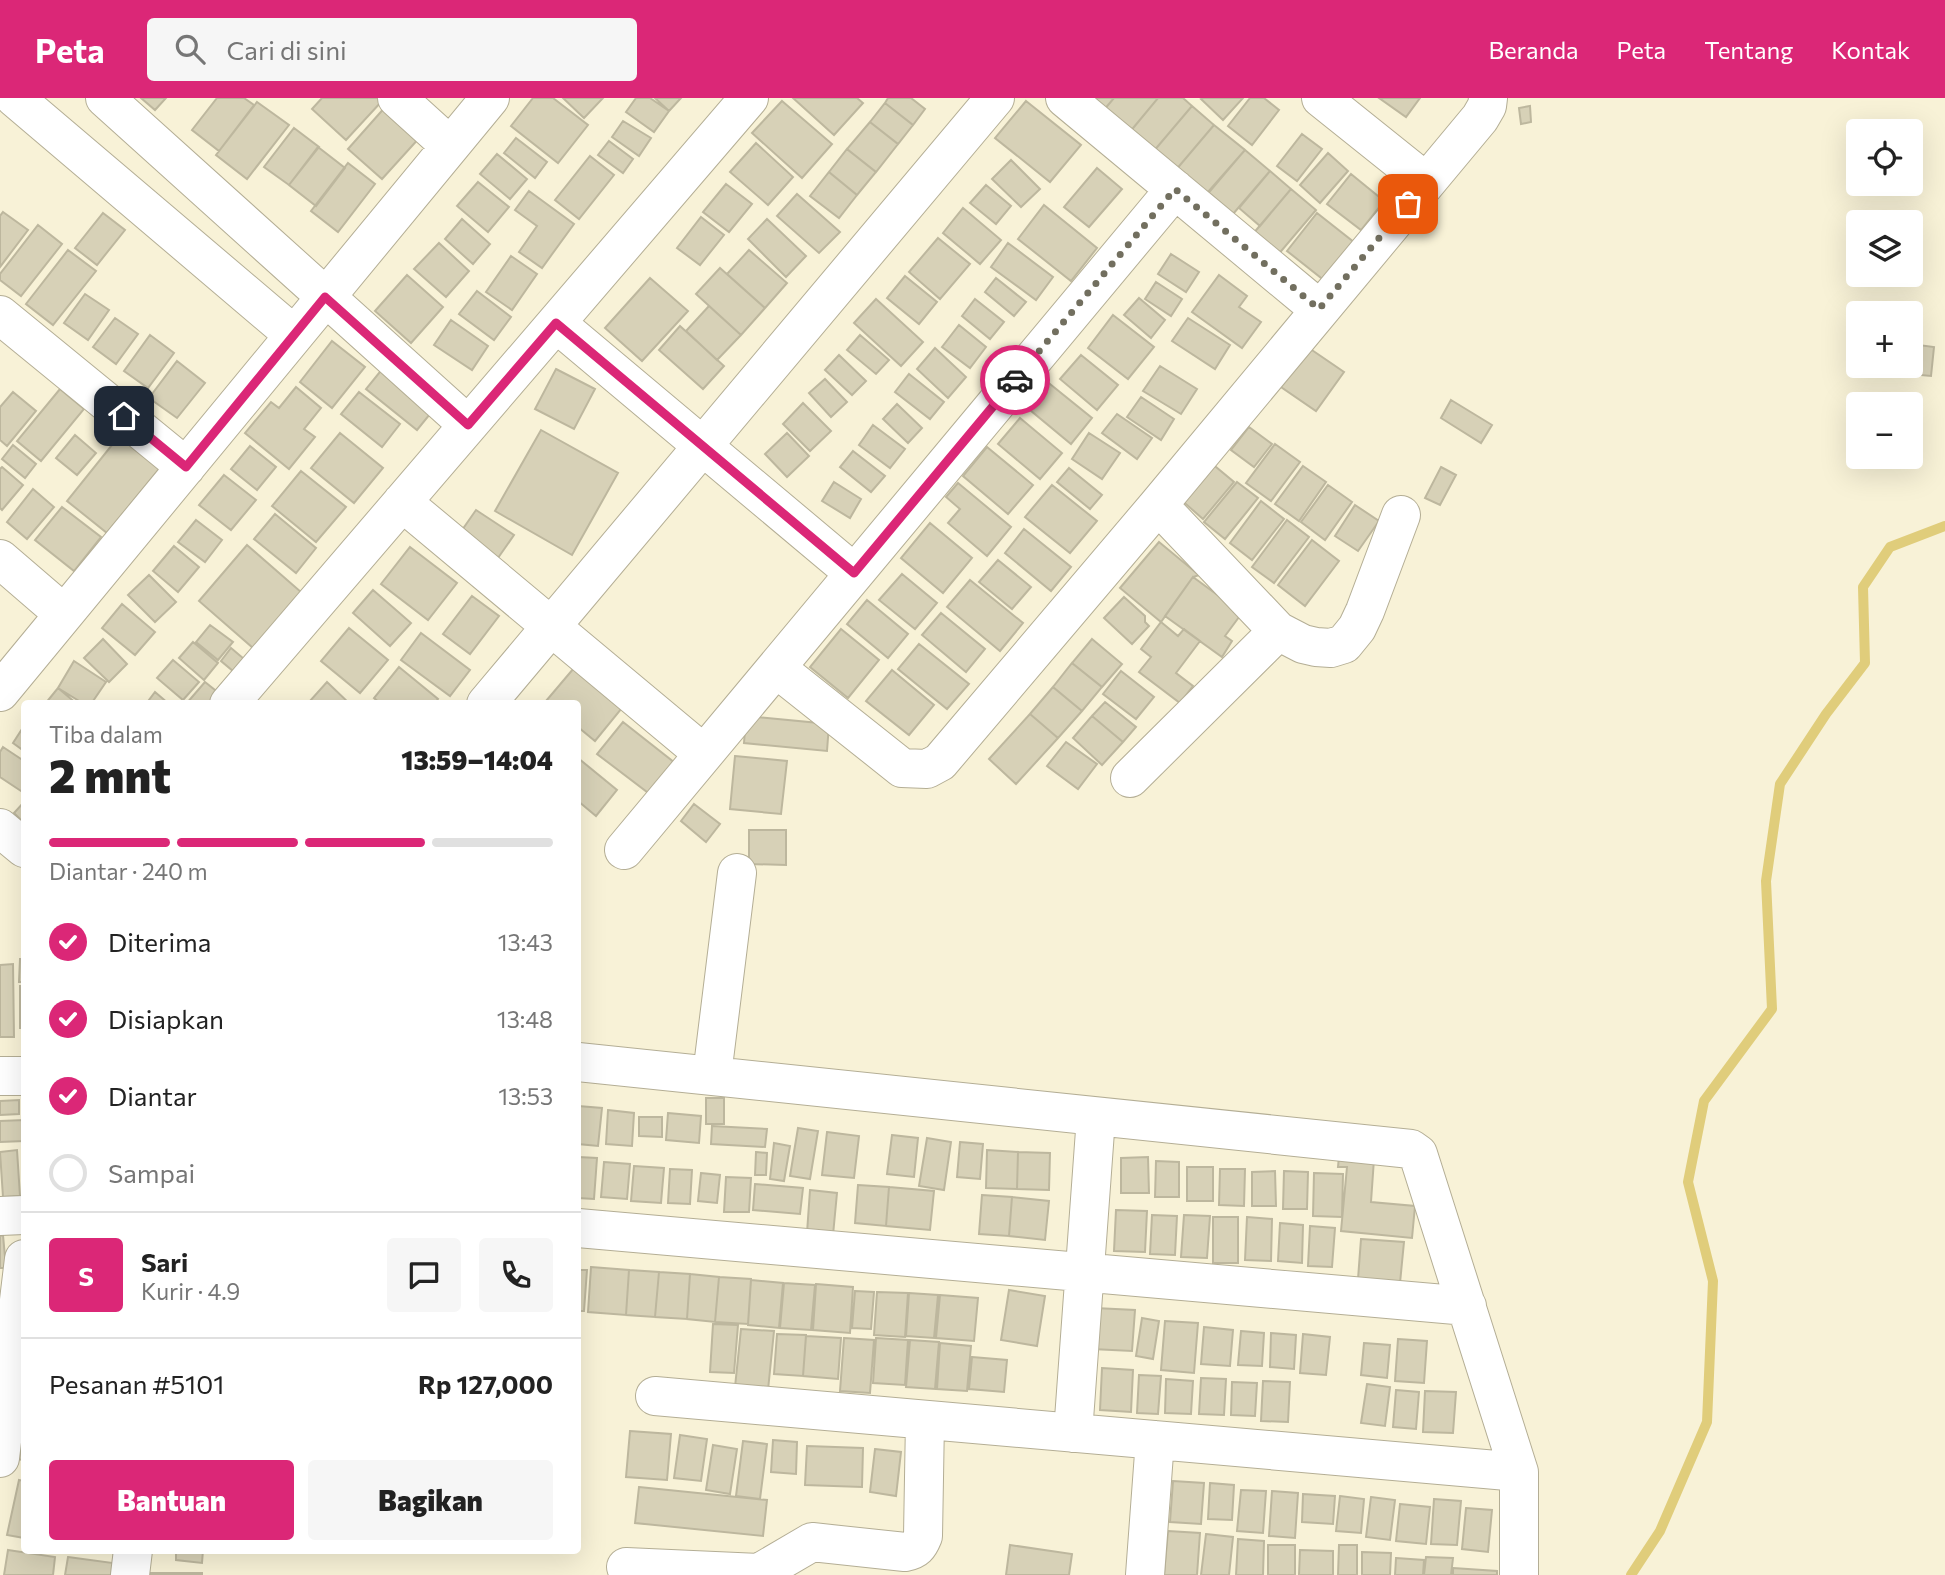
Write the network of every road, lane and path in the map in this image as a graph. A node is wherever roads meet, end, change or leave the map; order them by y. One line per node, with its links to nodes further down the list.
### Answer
1 (15, 98): 17 (street)
2 (106, 98): 13 (street)
3 (397, 98): 10 (street)
4 (490, 98): 10 (street)
5 (749, 98): 16 (street)
6 (995, 98): 19 (street)
7 (1065, 98): 12 (street)
8 (1321, 98): 11 (street)
9 (1488, 98): 11 (street)
10 (450, 146): 13 (street)
11 (1426, 182): 14 (street)
12 (1175, 189): 14 (street); 25 (street)
13 (325, 297): 17 (street); 18 (street)
14 (1319, 309): 22 (street)
15 (0, 315): 20 (street)
16 (556, 323): 18 (street); 19 (street)
17 (294, 335): 20 (street)
18 (468, 425): 21 (street)
19 (703, 446): 25 (street); 27 (street)
20 (186, 467): 26 (street)
21 (402, 502): 27 (street); 31 (street)
22 (1158, 505): 28 (street); 29 (street)
23 (1401, 515): 28 (street)
24 (0, 559): 26 (street)
25 (854, 573): 29 (street)
26 (64, 614): 30 (street)
27 (551, 626): 32 (street); 33 (street)
28 (1278, 631): 34 (street)
29 (776, 668): 33 (street)
30 (0, 692)
31 (232, 700)
32 (489, 700)
33 (704, 754): 38 (street)
34 (1130, 778)
35 (0, 828): 36 (street)
36 (21, 847)
37 (21, 850): 39 (street)
38 (624, 850)
39 (0, 852)
40 (737, 873): 42 (street)
41 (581, 1062): 42 (street)
42 (712, 1075): 45 (street)
43 (0, 1076): 44 (street)
44 (21, 1076)
45 (1096, 1117): 49 (street); 51 (street)
46 (21, 1215): 47 (street)
47 (0, 1216)
48 (581, 1228): 49 (street)
49 (1085, 1273): 51 (street); 55 (street)
50 (21, 1285): 52 (street)
51 (1467, 1306): 58 (street)
52 (13, 1353): 57 (street)
53 (655, 1396): 54 (street)
54 (925, 1420): 55 (street); 60 (street)
55 (1073, 1433): 56 (street)
56 (1155, 1440): 58 (street); 62 (street)
57 (0, 1458)
58 (1520, 1472): 63 (street)
59 (133, 1554): 61 (street)
60 (626, 1567)
61 (130, 1575)
62 (1145, 1575)
63 (1519, 1575)

